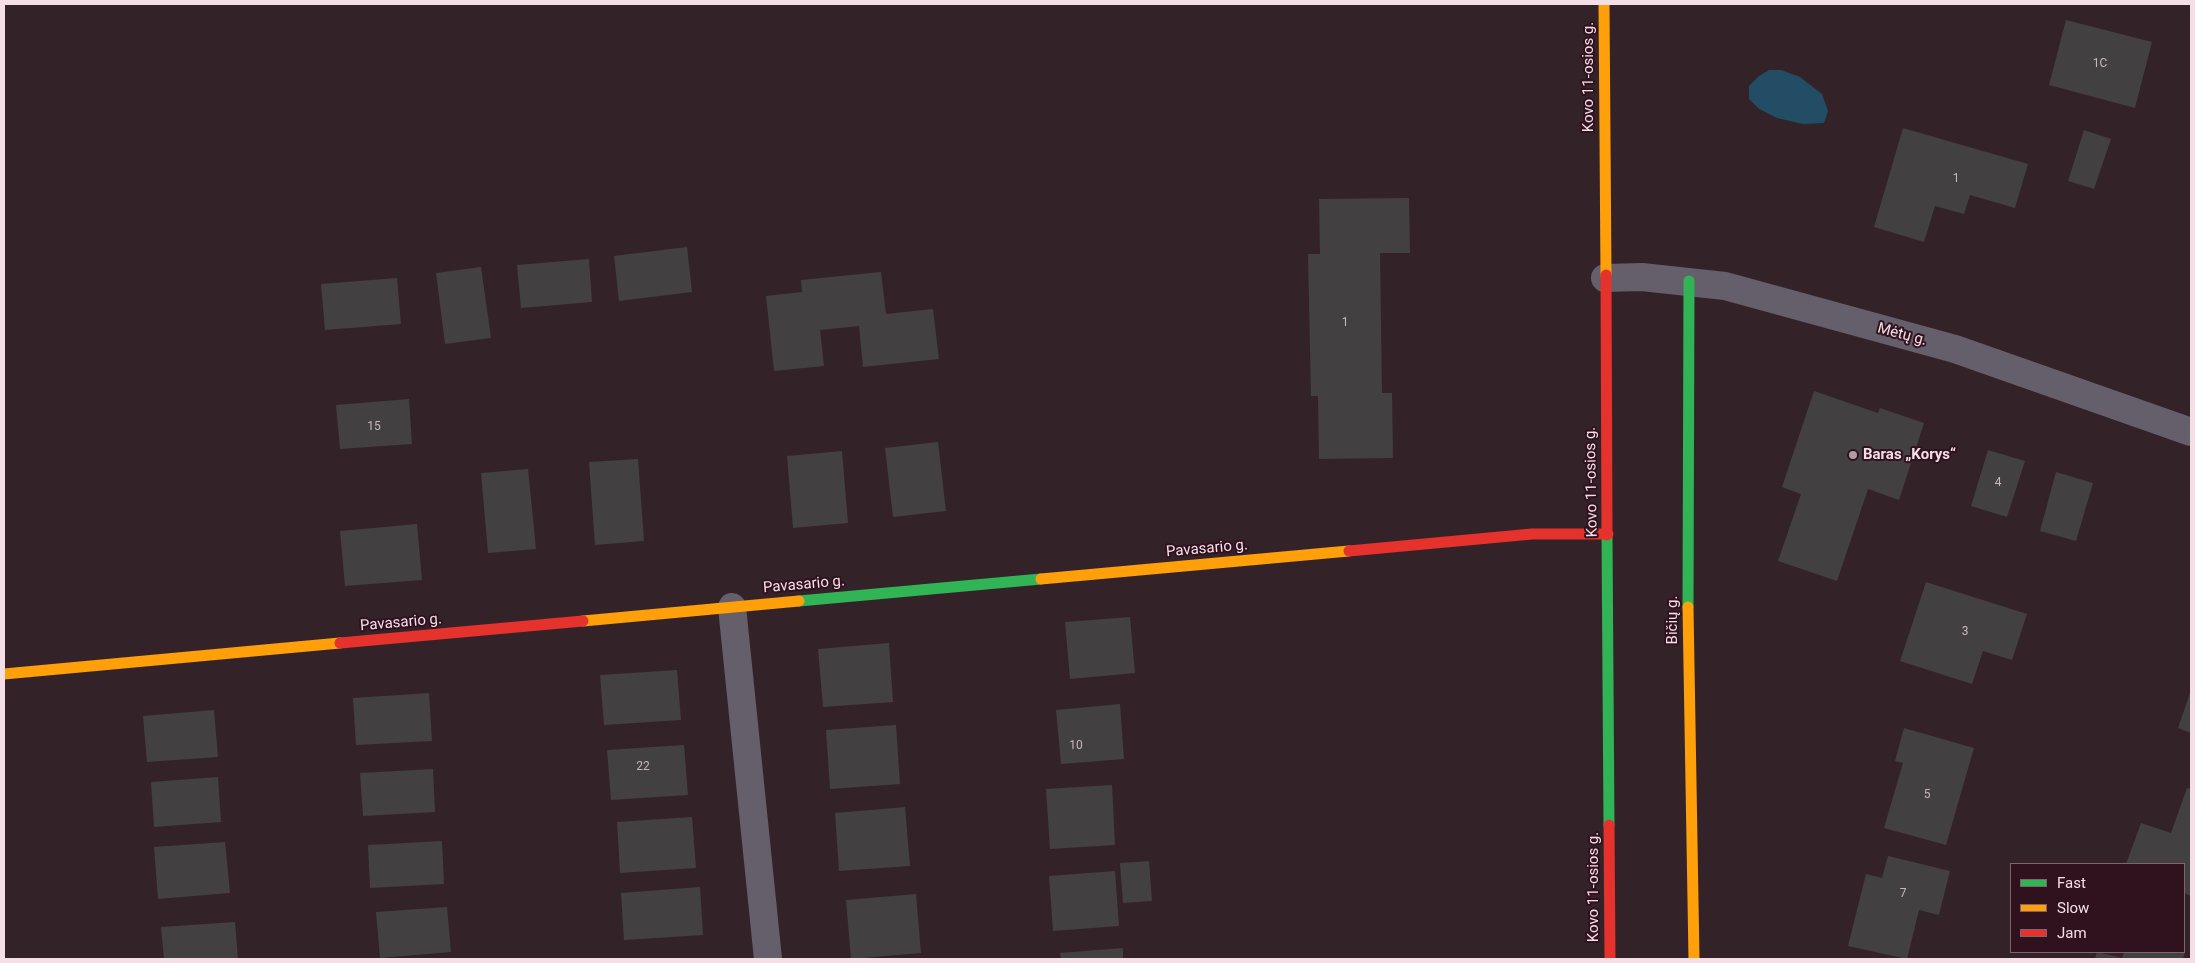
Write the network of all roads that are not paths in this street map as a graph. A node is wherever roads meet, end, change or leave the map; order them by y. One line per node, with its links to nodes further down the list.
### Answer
1 (1604, 4): 2 (street, Kovo 11-osios g.)
2 (1605, 278): 3 (street, Mėtų g.); 5 (street, Kovo 11-osios g.)
3 (1689, 281): 4 (street, Mėtų g.); 10 (street, Bičių g.)
4 (2191, 432)
5 (1608, 534): 6 (street, Pavasario g.); 9 (street, Kovo 11-osios g.)
6 (732, 607): 7 (street, Pavasario g.); 8 (street)
7 (4, 674)
8 (768, 959)
9 (1610, 959)
10 (1694, 959)

